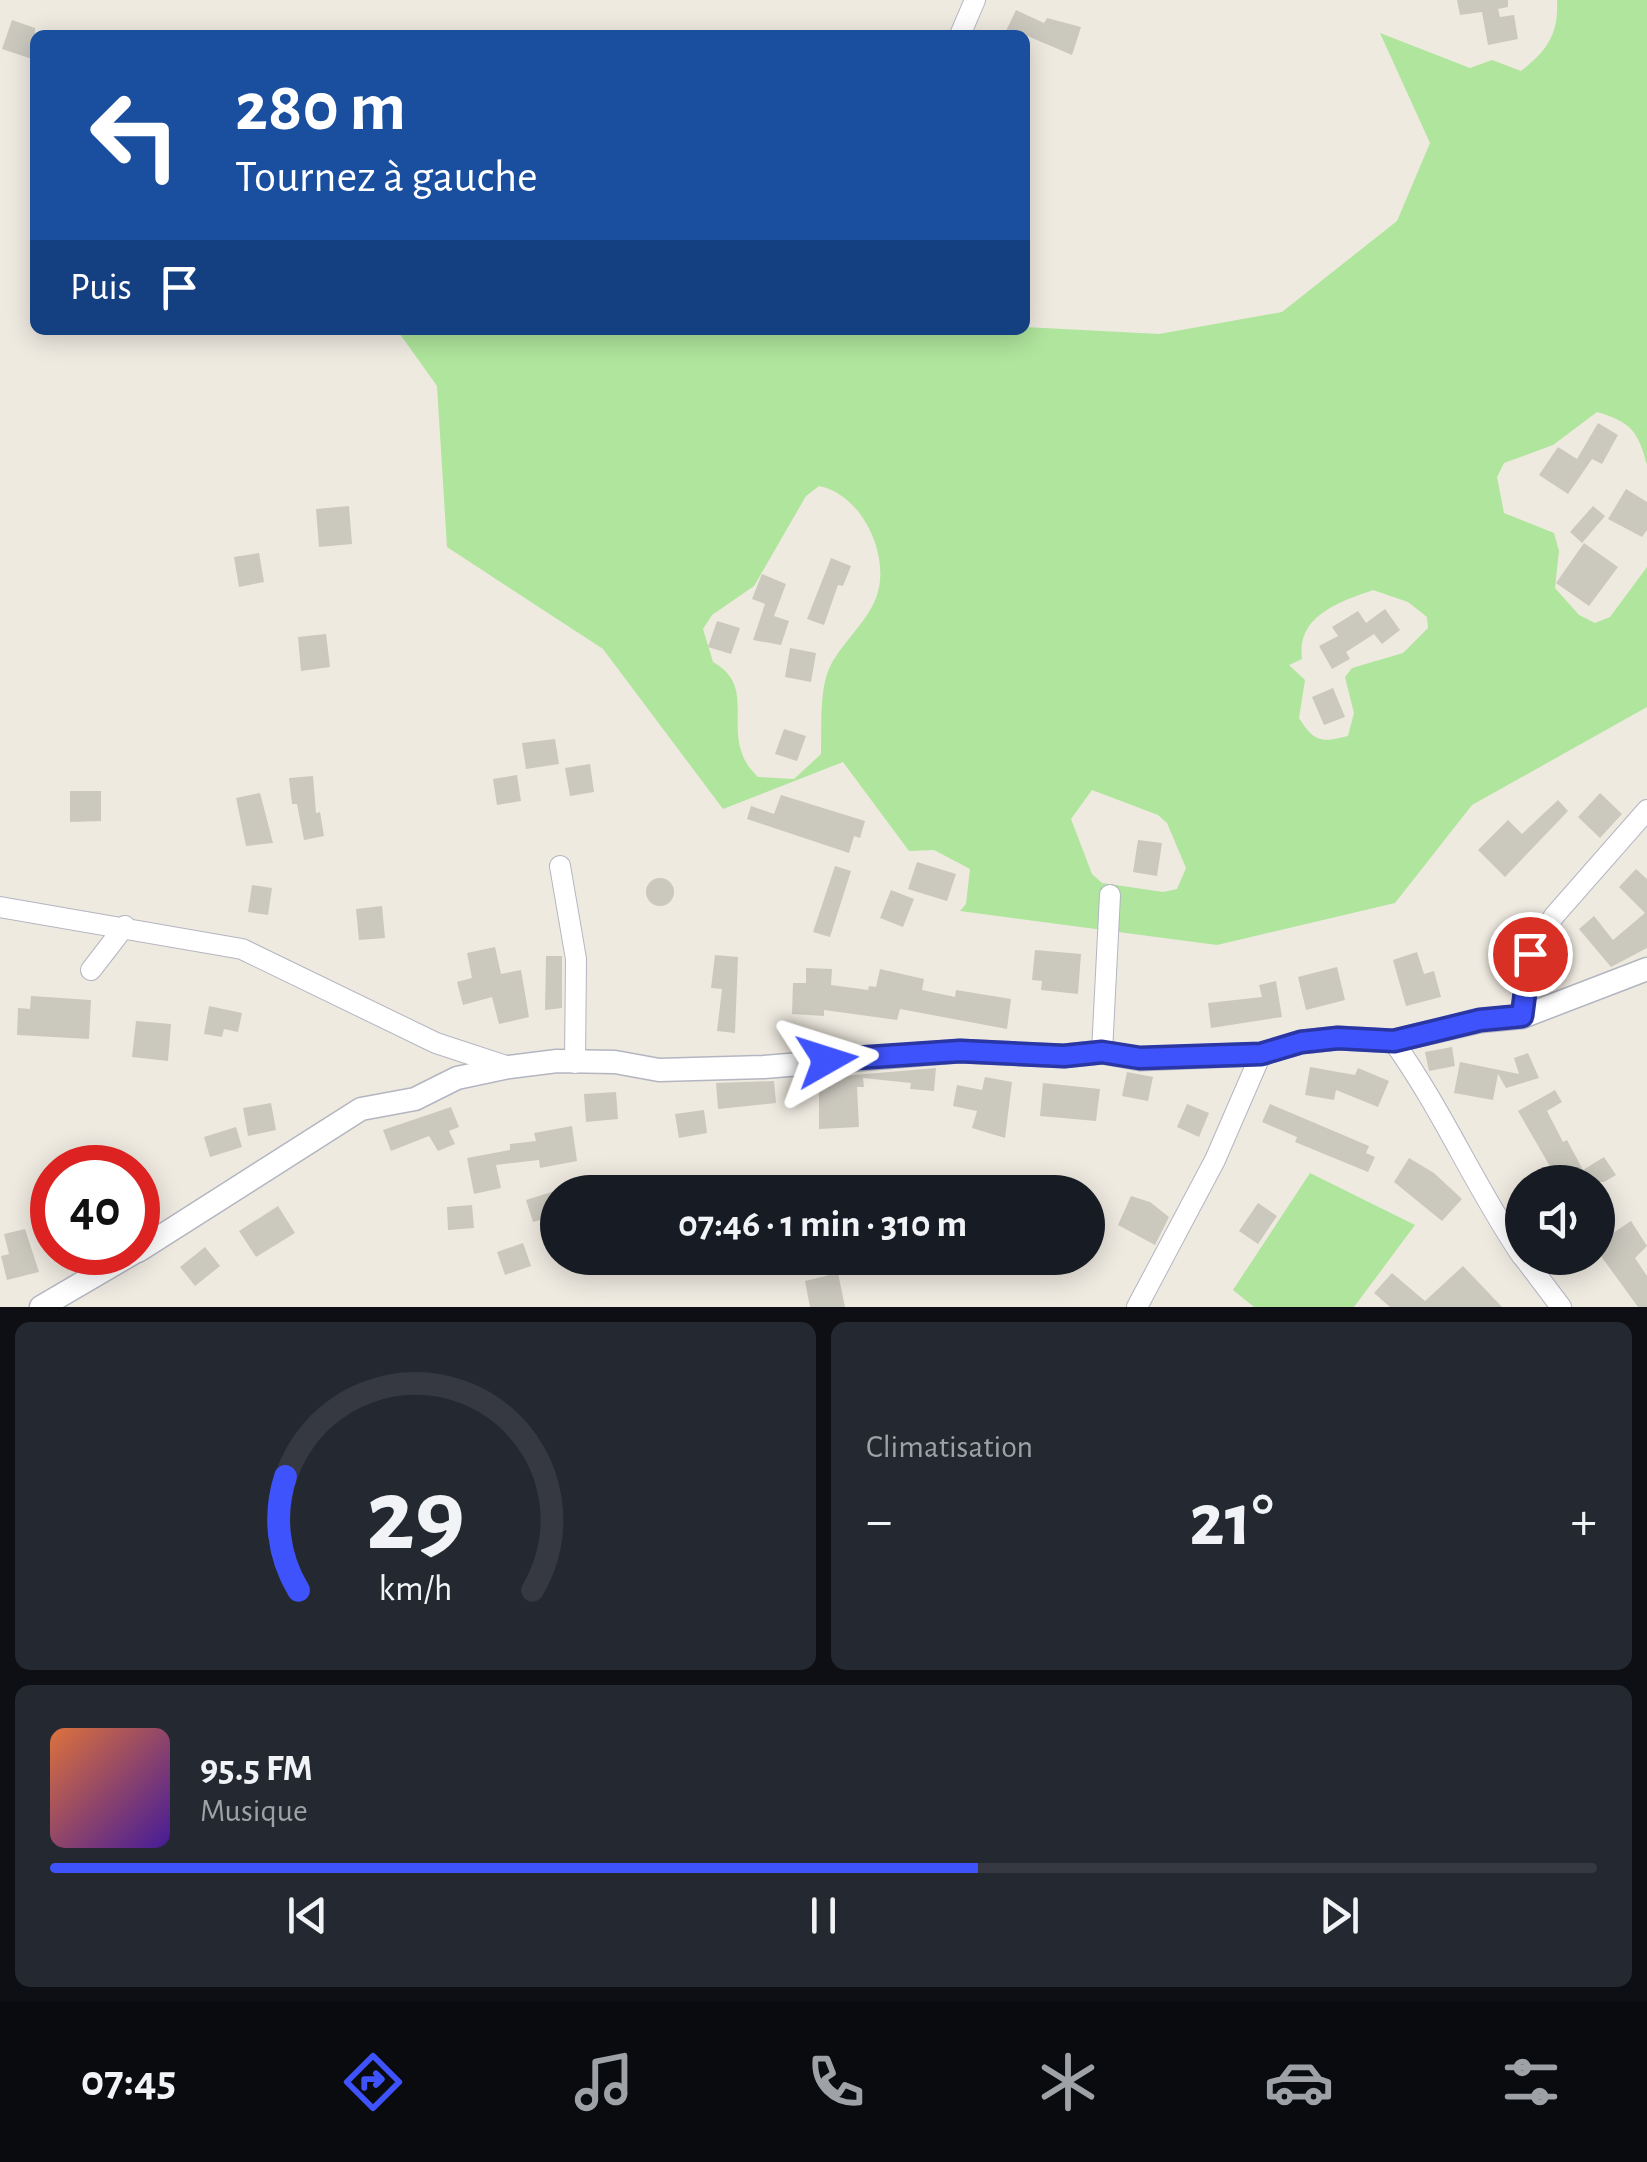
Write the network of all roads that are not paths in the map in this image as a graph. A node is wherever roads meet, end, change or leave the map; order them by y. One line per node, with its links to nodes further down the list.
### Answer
1 (975, 0): 2 (street)
2 (962, 30)
3 (1647, 810): 10 (street)
4 (560, 866): 14 (street)
5 (1110, 895): 12 (street)
6 (0, 908): 7 (street)
7 (124, 926): 8 (street); 15 (street)
8 (90, 970)
9 (1647, 970): 10 (street)
10 (1522, 1016): 11 (street)
11 (1394, 1041): 13 (street); 16 (street)
12 (1102, 1052): 13 (street); 14 (street)
13 (1261, 1054): 21 (street)
14 (575, 1063): 15 (street)
15 (509, 1067): 17 (street)
16 (1505, 1231)
17 (160, 1237)
18 (96, 1275): 20 (street)
19 (1537, 1275): 22 (street)
20 (41, 1307)
21 (1137, 1307)
22 (1561, 1307)

